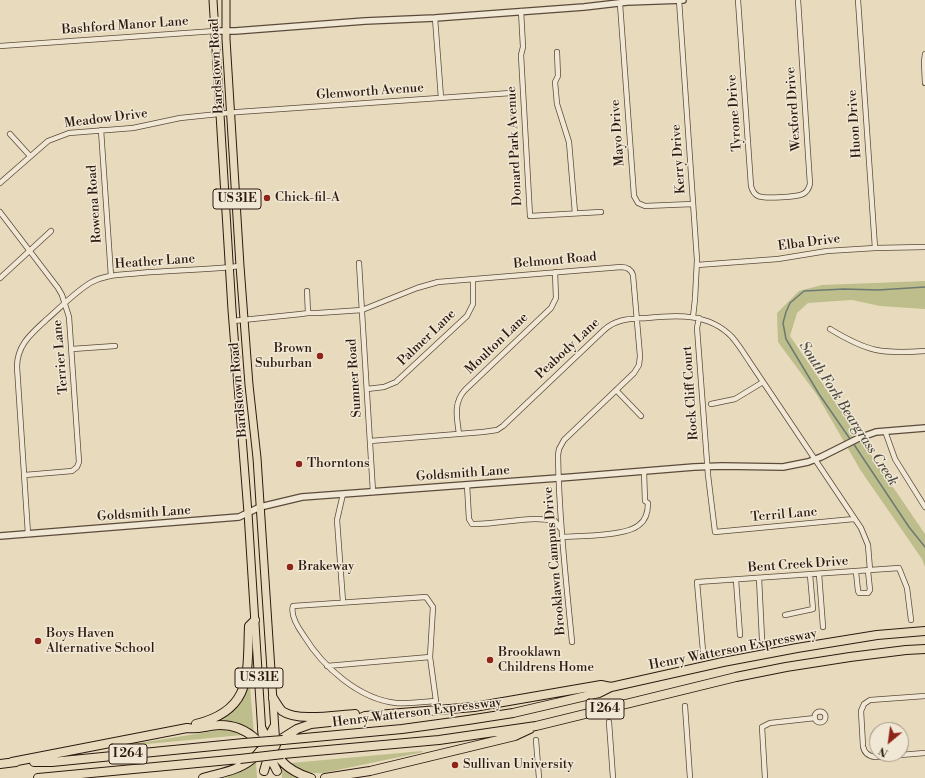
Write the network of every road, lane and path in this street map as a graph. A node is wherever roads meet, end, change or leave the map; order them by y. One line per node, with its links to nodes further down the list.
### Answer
1 (213, 0): 11 (main road, Bardstown Road / US 31E)
2 (226, 0): 12 (main road, Bardstown Road / US 31E)
3 (679, 0): 4 (street, Bashford Manor Lane); 8 (street, Bashford Manor Lane); 26 (street, Kerry Drive)
4 (683, 0)
5 (738, 0): 25 (street, Tyrone Drive)
6 (798, 0): 25 (street, Wexford Drive)
7 (858, 0): 32 (street, Huon Drive)
8 (621, 2): 9 (street, Bashford Manor Lane); 26 (street, Mayo Drive)
9 (521, 11): 10 (street, Bashford Manor Lane); 29 (street, Donard Park Avenue)
10 (435, 18): 12 (street, Bashford Manor Lane); 18 (street)
11 (215, 31): 12 (street, Bashford Manor Lane); 13 (street, Bashford Manor Lane); 20 (main road, Bardstown Road / US 31E)
12 (226, 32): 19 (main road, Bardstown Road / US 31E)
13 (0, 46)
14 (557, 52): 29 (street)
15 (925, 54): 16 (street)
16 (925, 83)
17 (511, 93): 18 (street, Glenworth Avenue)
18 (441, 98): 19 (street, Glenworth Avenue)
19 (231, 113): 20 (street, Meadow Drive); 36 (main road, Bardstown Road / US 31E)
20 (221, 115): 21 (street, Meadow Drive); 37 (main road, Bardstown Road / US 31E)
21 (101, 130): 23 (street, Meadow Drive); 39 (street, Rowena Road)
22 (10, 134): 23 (street)
23 (30, 156): 24 (street, Meadow Drive)
24 (0, 183)
25 (783, 197)
26 (693, 204): 35 (street, Kerry Drive)
27 (0, 212): 33 (street, Terrier Lane)
28 (601, 212): 29 (street)
29 (575, 213)
30 (51, 231): 33 (street)
31 (925, 247): 32 (street, Elba Drive)
32 (875, 248): 35 (street, Elba Drive)
33 (30, 251): 40 (street); 43 (street, Terrier Lane)
34 (359, 262): 44 (street, Sumner Road)
35 (697, 265): 46 (street, Kerry Drive)
36 (240, 266): 37 (street, Heather Lane); 49 (main road, Bardstown Road / US 31E)
37 (230, 267): 39 (street, Heather Lane); 50 (main road, Bardstown Road / US 31E)
38 (555, 272): 41 (street, Belmont Road); 47 (street, Belmont Road); 64 (street, Moulton Lane)
39 (111, 276): 43 (street, Heather Lane)
40 (0, 278)
41 (472, 279): 44 (street, Belmont Road); 56 (street, Palmer Lane)
42 (307, 292): 45 (street)
43 (65, 303): 53 (street, Terrier Lane); 69 (street, Heather Lane)
44 (362, 310): 45 (street, Belmont Road); 56 (street, Sumner Road)
45 (308, 313): 49 (street, Belmont Road)
46 (693, 317): 47 (street, Peabody Lane); 48 (street, Peabody Lane)
47 (636, 318): 57 (street, Belmont Road); 64 (street, Peabody Lane)
48 (699, 318): 55 (street, Peabody Lane); 67 (street, Rock Cliff Court)
49 (245, 319): 50 (street, Belmont Road); 59 (main road, Bardstown Road / US 31E)
50 (233, 321): 58 (main road, Bardstown Road / US 31E)
51 (830, 328): 54 (street)
52 (115, 346): 53 (street)
53 (72, 349): 69 (street, Terrier Lane)
54 (925, 351)
55 (763, 382): 60 (street); 66 (street, Peabody Lane)
56 (367, 389): 65 (street, Sumner Road)
57 (616, 390): 61 (street); 70 (street, Belmont Road)
58 (239, 394): 59 (main road); 76 (main road, Bardstown Road / US 31E)
59 (251, 396): 74 (main road, Bardstown Road / US 31E)
60 (711, 404)
61 (641, 416)
62 (925, 428): 63 (street, Goldsmith Lane)
63 (885, 430): 66 (street, Goldsmith Lane); 75 (street)
64 (459, 434): 65 (street, Peabody Lane)
65 (370, 440): 72 (street, Sumner Road)
66 (815, 460): 67 (street, Goldsmith Lane); 77 (street, Peabody Lane)
67 (708, 466): 68 (street, Goldsmith Lane); 78 (street, Rock Cliff Court)
68 (644, 472): 70 (street, Goldsmith Lane); 81 (street)
69 (25, 476): 79 (street, Heather Lane)
70 (559, 478): 71 (street, Goldsmith Lane); 81 (street, Brooklawn Campus Drive)
71 (467, 485): 72 (street, Goldsmith Lane); 81 (street)
72 (373, 492): 73 (street, Goldsmith Lane)
73 (343, 494): 74 (street, Goldsmith Lane); 88 (street)
74 (260, 507): 76 (street, Goldsmith Lane); 103 (main road, Bardstown Road / US 31E)
75 (925, 507)
76 (248, 514): 79 (street, Goldsmith Lane); 90 (main road, Bardstown Road / US 31E)
77 (854, 519): 78 (street, Terril Lane); 82 (street, Peabody Lane)
78 (715, 532)
79 (28, 534): 80 (street, Goldsmith Lane)
80 (0, 536)
81 (563, 537): 96 (street, Brooklawn Campus Drive)
82 (869, 571): 83 (street, Bent Creek Drive); 83 (street, Peabody Lane); 91 (street, Bent Creek Drive)
83 (856, 572): 84 (street, Bent Creek Drive)
84 (819, 574): 85 (street, Bent Creek Drive); 92 (street)
85 (810, 575): 86 (street, Bent Creek Drive); 89 (street)
86 (758, 578): 87 (street, Bent Creek Drive); 95 (street)
87 (736, 580): 94 (street); 98 (street, Bent Creek Drive)
88 (343, 602): 99 (street); 100 (street)
89 (785, 615)
90 (255, 620): 110 (highway); 111 (main road, Bardstown Road / US 31E)
91 (911, 620)
92 (823, 627)
93 (925, 631): 101 (highway, Henry Watterson Expressway / I 264)
94 (740, 635)
95 (762, 639)
96 (572, 642)
97 (925, 649): 108 (highway, Henry Watterson Expressway / I 264)
98 (703, 651)
99 (430, 657): 100 (street); 100 (street)
100 (327, 666)
101 (611, 688): 105 (highway); 114 (highway, Henry Watterson Expressway / I 264)
102 (925, 696): 115 (street)
103 (273, 698): 105 (highway); 109 (main road, Bardstown Road / US 31E)
104 (685, 706): 128 (street)
105 (365, 716): 114 (highway)
106 (815, 718): 129 (street)
107 (609, 722): 127 (street)
108 (536, 726): 114 (highway, Henry Watterson Expressway / I 264); 118 (highway)
109 (274, 727): 113 (highway); 114 (main road, Bardstown Road / US 31E)
110 (187, 728): 113 (highway); 116 (highway)
111 (262, 729): 113 (highway)
112 (536, 740): 126 (street)
113 (265, 743): 114 (highway); 119 (main road); 122 (highway)
114 (277, 750): 116 (highway, Henry Watterson Expressway / I 264, bridge); 119 (highway); 120 (highway); 121 (highway, Henry Watterson Expressway / I 264, bridge); 123 (highway)
115 (925, 754)
116 (12, 762): 117 (highway, Henry Watterson Expressway / I 264)
117 (0, 764)
118 (370, 771): 124 (highway); 125 (highway)
119 (264, 774)
120 (277, 775)
121 (38, 778)
122 (203, 778)
123 (311, 778)
124 (325, 778)
125 (353, 778)
126 (539, 778)
127 (613, 778)
128 (690, 778)
129 (765, 778)

